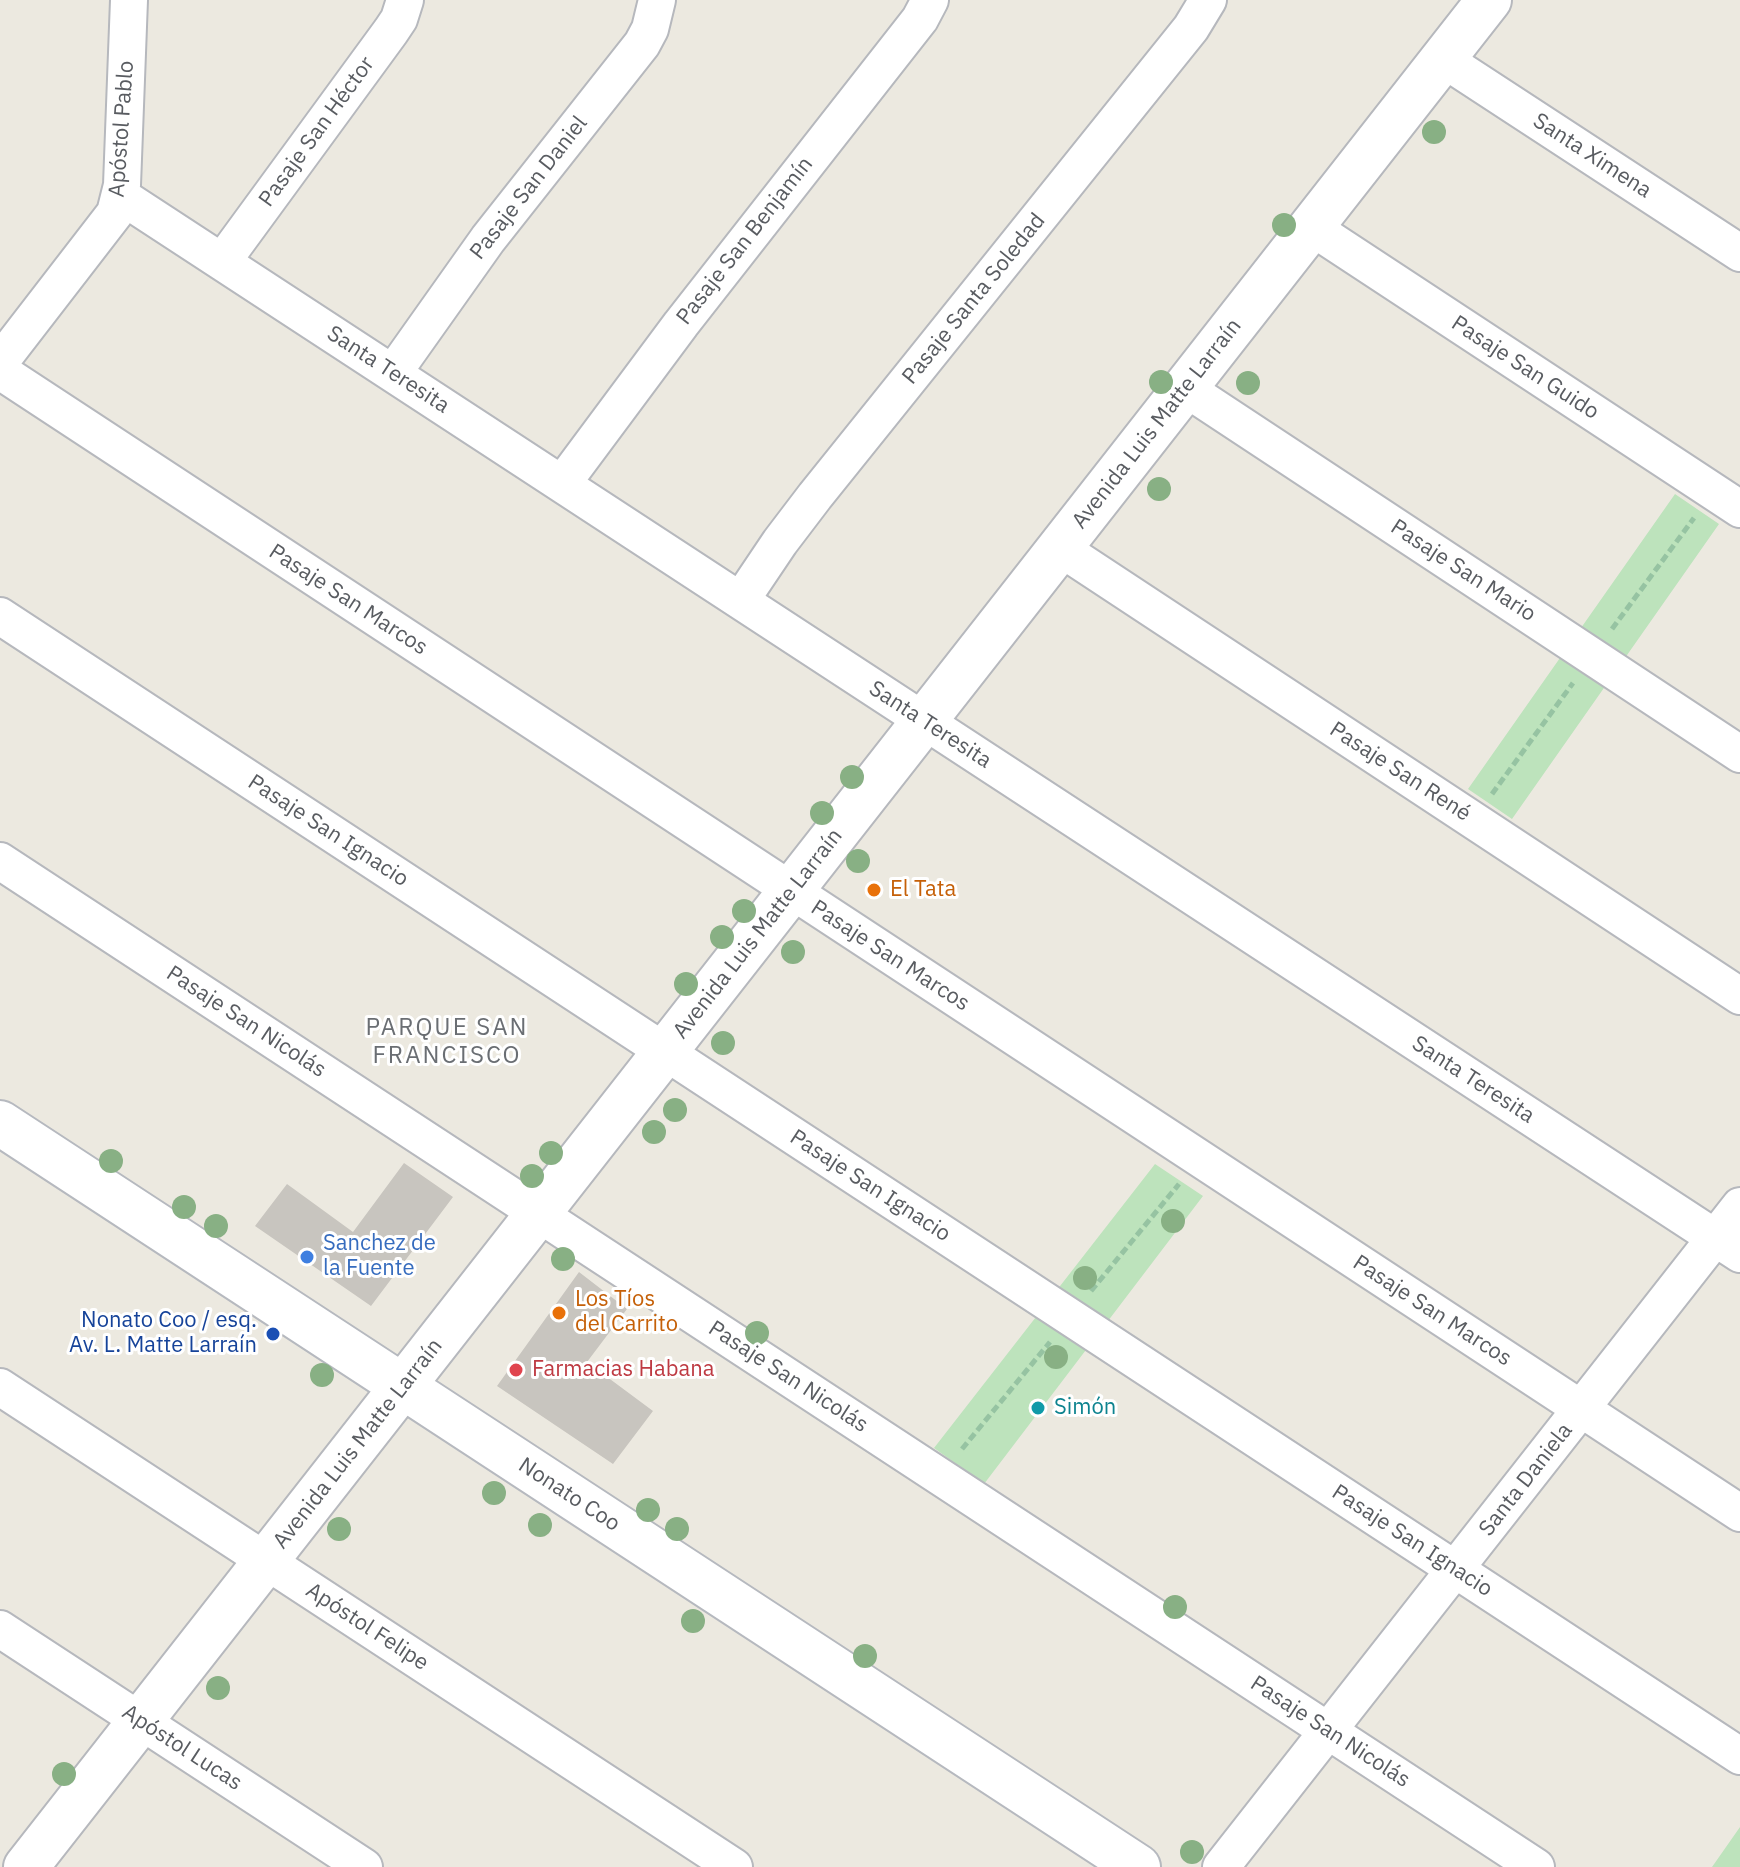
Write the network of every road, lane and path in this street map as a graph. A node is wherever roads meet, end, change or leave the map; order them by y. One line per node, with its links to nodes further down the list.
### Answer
1 (129, 0): 8 (street, Apóstol Pablo)
2 (405, 0): 11 (street, Pasaje San Héctor)
3 (657, 0): 14 (street, Pasaje San Daniel)
4 (930, 0): 16 (street, Pasaje San Benjamín)
5 (1208, 0): 19 (street, Pasaje Santa Soledad)
6 (1489, 0): 7 (street, Avenida Luis Matte Larraín)
7 (1443, 59): 9 (street, Avenida Luis Matte Larraín); 10 (street, Santa Ximena)
8 (121, 196): 11 (street, Santa Teresita); 12 (street, Apóstol Pablo)
9 (1311, 227): 15 (street, Avenida Luis Matte Larraín); 17 (street, Pasaje San Guido)
10 (1734, 237)
11 (222, 262): 14 (street, Santa Teresita)
12 (0, 362)
13 (0, 371): 24 (street, Pasaje San Marcos)
14 (393, 373): 16 (street, Santa Teresita)
15 (1185, 388): 18 (street, Avenida Luis Matte Larraín); 22 (street, Pasaje San Mario)
16 (562, 484): 19 (street, Santa Teresita)
17 (1740, 509)
18 (1060, 548): 21 (street, Avenida Luis Matte Larraín); 25 (street, Pasaje San René)
19 (741, 600): 21 (street, Santa Teresita)
20 (0, 616): 26 (street, Pasaje San Ignacio)
21 (924, 721): 24 (street, Avenida Luis Matte Larraín); 30 (street, Santa Teresita)
22 (1740, 754)
23 (0, 861): 29 (street, Pasaje San Nicolás)
24 (791, 891): 26 (street, Avenida Luis Matte Larraín); 33 (street, Pasaje San Marcos)
25 (1740, 996)
26 (665, 1052): 29 (street, Avenida Luis Matte Larraín); 36 (street, Pasaje San Ignacio)
27 (0, 1123): 32 (street, Nonato Coo)
28 (1740, 1206): 30 (street, Santa Daniela)
29 (539, 1214): 32 (street, Avenida Luis Matte Larraín); 39 (street, Pasaje San Nicolás)
30 (1728, 1246): 33 (street, Santa Daniela)
31 (0, 1387): 35 (street, Apóstol Felipe)
32 (403, 1387): 35 (street, Avenida Luis Matte Larraín); 44 (street, Nonato Coo)
33 (1582, 1409): 34 (street, Pasaje San Marcos); 36 (street, Santa Daniela)
34 (1740, 1513)
35 (266, 1561): 38 (street, Avenida Luis Matte Larraín); 43 (street, Apóstol Felipe)
36 (1456, 1569): 39 (street, Santa Daniela); 40 (street, Pasaje San Ignacio)
37 (0, 1629): 38 (street, Apóstol Lucas)
38 (140, 1721): 41 (street, Avenida Luis Matte Larraín); 42 (street, Apóstol Lucas)
39 (1328, 1730): 45 (street, Santa Daniela); 46 (street, Pasaje San Nicolás)
40 (1740, 1756)
41 (26, 1867)
42 (364, 1867)
43 (734, 1867)
44 (1138, 1867)
45 (1221, 1867)
46 (1536, 1867)

